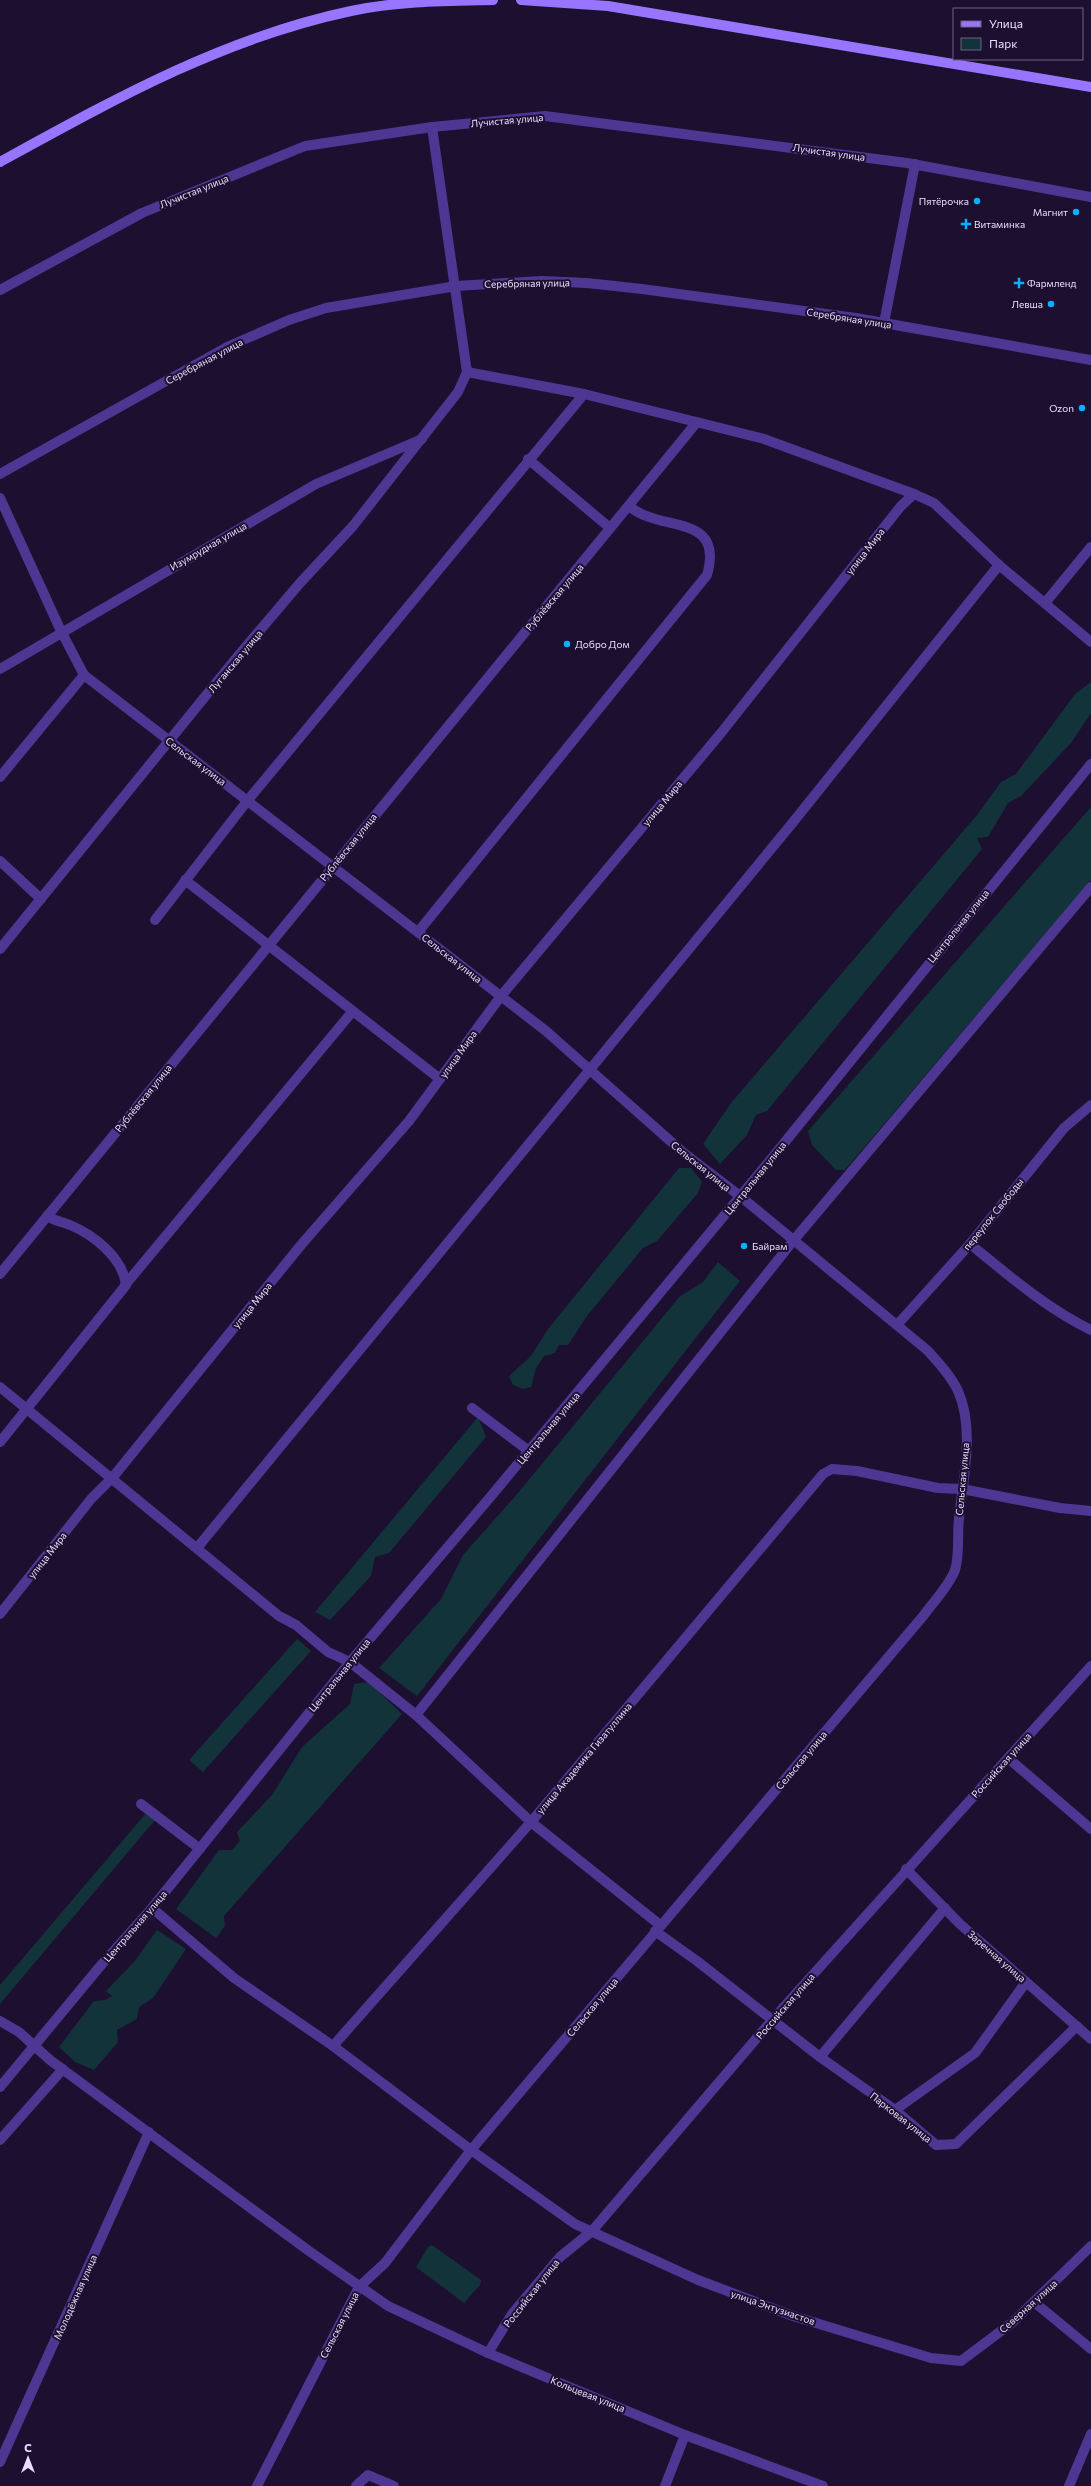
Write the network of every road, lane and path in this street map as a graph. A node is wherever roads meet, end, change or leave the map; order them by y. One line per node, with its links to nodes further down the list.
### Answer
1 (493, 0): 5 (main road)
2 (521, 0): 3 (main road)
3 (1091, 87)
4 (432, 127): 6 (street, Лучистая улица); 8 (street); 9 (street, Лучистая улица)
5 (0, 162)
6 (915, 164): 7 (street, Лучистая улица); 10 (street)
7 (1091, 197)
8 (456, 286): 10 (street, Серебряная улица); 12 (street); 17 (street, Серебряная улица)
9 (0, 290)
10 (884, 323): 11 (street, Серебряная улица)
11 (1091, 360)
12 (467, 372): 13 (street); 15 (street, Луганская улица)
13 (584, 394): 14 (street); 16 (street)
14 (697, 422): 18 (street); 20 (street, Рублёвская улица)
15 (424, 438): 25 (street, Изумрудная улица); 29 (street, Луганская улица)
16 (528, 459): 21 (street); 32 (street)
17 (0, 474)
18 (914, 494): 23 (street); 42 (street, улица Мира)
19 (0, 498): 25 (street, Сельская улица)
20 (628, 506): 21 (street, Рублёвская улица); 39 (street)
21 (610, 528): 34 (street, Рублёвская улица)
22 (1091, 547): 24 (street)
23 (999, 565): 24 (street); 44 (street)
24 (1045, 603): 26 (street)
25 (61, 631): 27 (street, Изумрудная улица); 28 (street, Сельская улица)
26 (1091, 642)
27 (0, 669)
28 (84, 675): 29 (street, Сельская улица); 31 (street)
29 (169, 741): 32 (street, Сельская улица); 37 (street, Луганская улица)
30 (1091, 764): 47 (street, Центральная улица)
31 (0, 777)
32 (248, 800): 34 (street, Сельская улица); 35 (street)
33 (0, 861): 37 (street)
34 (332, 866): 39 (street, Сельская улица); 40 (street, Рублёвская улица)
35 (186, 880): 38 (street); 40 (street)
36 (1091, 887): 49 (street)
37 (41, 899): 41 (street, Луганская улица)
38 (155, 920)
39 (418, 932): 42 (street, Сельская улица)
40 (267, 946): 43 (street); 48 (street, Рублёвская улица)
41 (0, 949)
42 (501, 996): 44 (street, Сельская улица); 45 (street, улица Мира)
43 (352, 1012): 45 (street); 52 (street)
44 (590, 1068): 47 (street, Сельская улица); 63 (street)
45 (440, 1079): 60 (street, улица Мира)
46 (1091, 1105): 50 (street, переулок Свободы)
47 (740, 1196): 49 (street, Сельская улица); 59 (street, Центральная улица)
48 (47, 1216): 51 (street, Рублёвская улица); 52 (street)
49 (793, 1240): 53 (street, Сельская улица); 67 (street)
50 (970, 1244): 53 (street, переулок Свободы); 54 (street)
51 (0, 1274)
52 (125, 1285): 57 (street)
53 (897, 1325): 61 (street, Сельская улица)
54 (1091, 1330)
55 (0, 1387): 57 (street, Парковая улица)
56 (472, 1408): 59 (street)
57 (27, 1409): 58 (street); 60 (street, Парковая улица)
58 (0, 1442)
59 (529, 1451): 65 (street, Центральная улица)
60 (113, 1477): 63 (street, Парковая улица); 64 (street, улица Мира)
61 (962, 1489): 62 (street); 70 (street, улица Академика Гизатуллина); 76 (street, Сельская улица)
62 (1091, 1511)
63 (197, 1548): 65 (street, Парковая улица)
64 (0, 1614)
65 (350, 1662): 67 (street, Парковая улица); 72 (street, Центральная улица)
66 (1091, 1667): 68 (street, Российская улица)
67 (416, 1715): 70 (street, Парковая улица)
68 (1008, 1758): 71 (street); 73 (street, Российская улица)
69 (141, 1804): 72 (street)
70 (531, 1822): 76 (street, Парковая улица); 83 (street, улица Академика Гизатуллина)
71 (1091, 1829)
72 (200, 1849): 74 (street, Центральная улица)
73 (906, 1869): 75 (street, Заречная улица); 78 (street, Российская улица)
74 (152, 1908): 82 (street, Центральная улица); 83 (street, улица Энтузиастов)
75 (945, 1908): 77 (street, Заречная улица); 84 (street)
76 (658, 1928): 78 (street, Парковая улица); 90 (street, Сельская улица)
77 (1026, 1982): 80 (street, Заречная улица); 87 (street)
78 (772, 2019): 84 (street, Парковая улица); 91 (street, Российская улица)
79 (0, 2021): 82 (street, Кольцевая улица)
80 (1077, 2026): 81 (street, Заречная улица); 87 (street, Парковая улица)
81 (1091, 2039)
82 (34, 2046): 85 (street, Кольцевая улица); 86 (street, Центральная улица)
83 (333, 2046): 90 (street, улица Энтузиастов)
84 (820, 2057): 87 (street, Парковая улица)
85 (63, 2069): 88 (street, Кольцевая улица); 89 (street)
86 (0, 2087)
87 (895, 2110)
88 (148, 2132): 93 (street, Кольцевая улица); 101 (street, Молодёжная улица)
89 (0, 2140)
90 (471, 2150): 91 (street, улица Энтузиастов); 93 (street, Сельская улица)
91 (592, 2231): 96 (street, Российская улица); 97 (street, улица Энтузиастов)
92 (1091, 2246): 94 (street, Северная улица)
93 (359, 2287): 96 (street, Кольцевая улица); 102 (street, Сельская улица)
94 (1034, 2302): 95 (street); 97 (street, Северная улица)
95 (1091, 2349)
96 (488, 2353): 99 (street, Кольцевая улица)
97 (961, 2361)
98 (1091, 2434): 100 (street)
99 (685, 2435): 105 (street); 106 (street, Кольцевая улица)
100 (1087, 2456): 107 (street)
101 (0, 2462)
102 (257, 2486)
103 (356, 2486): 104 (street)
104 (394, 2486)
105 (665, 2486)
106 (824, 2486)
107 (1069, 2486)

